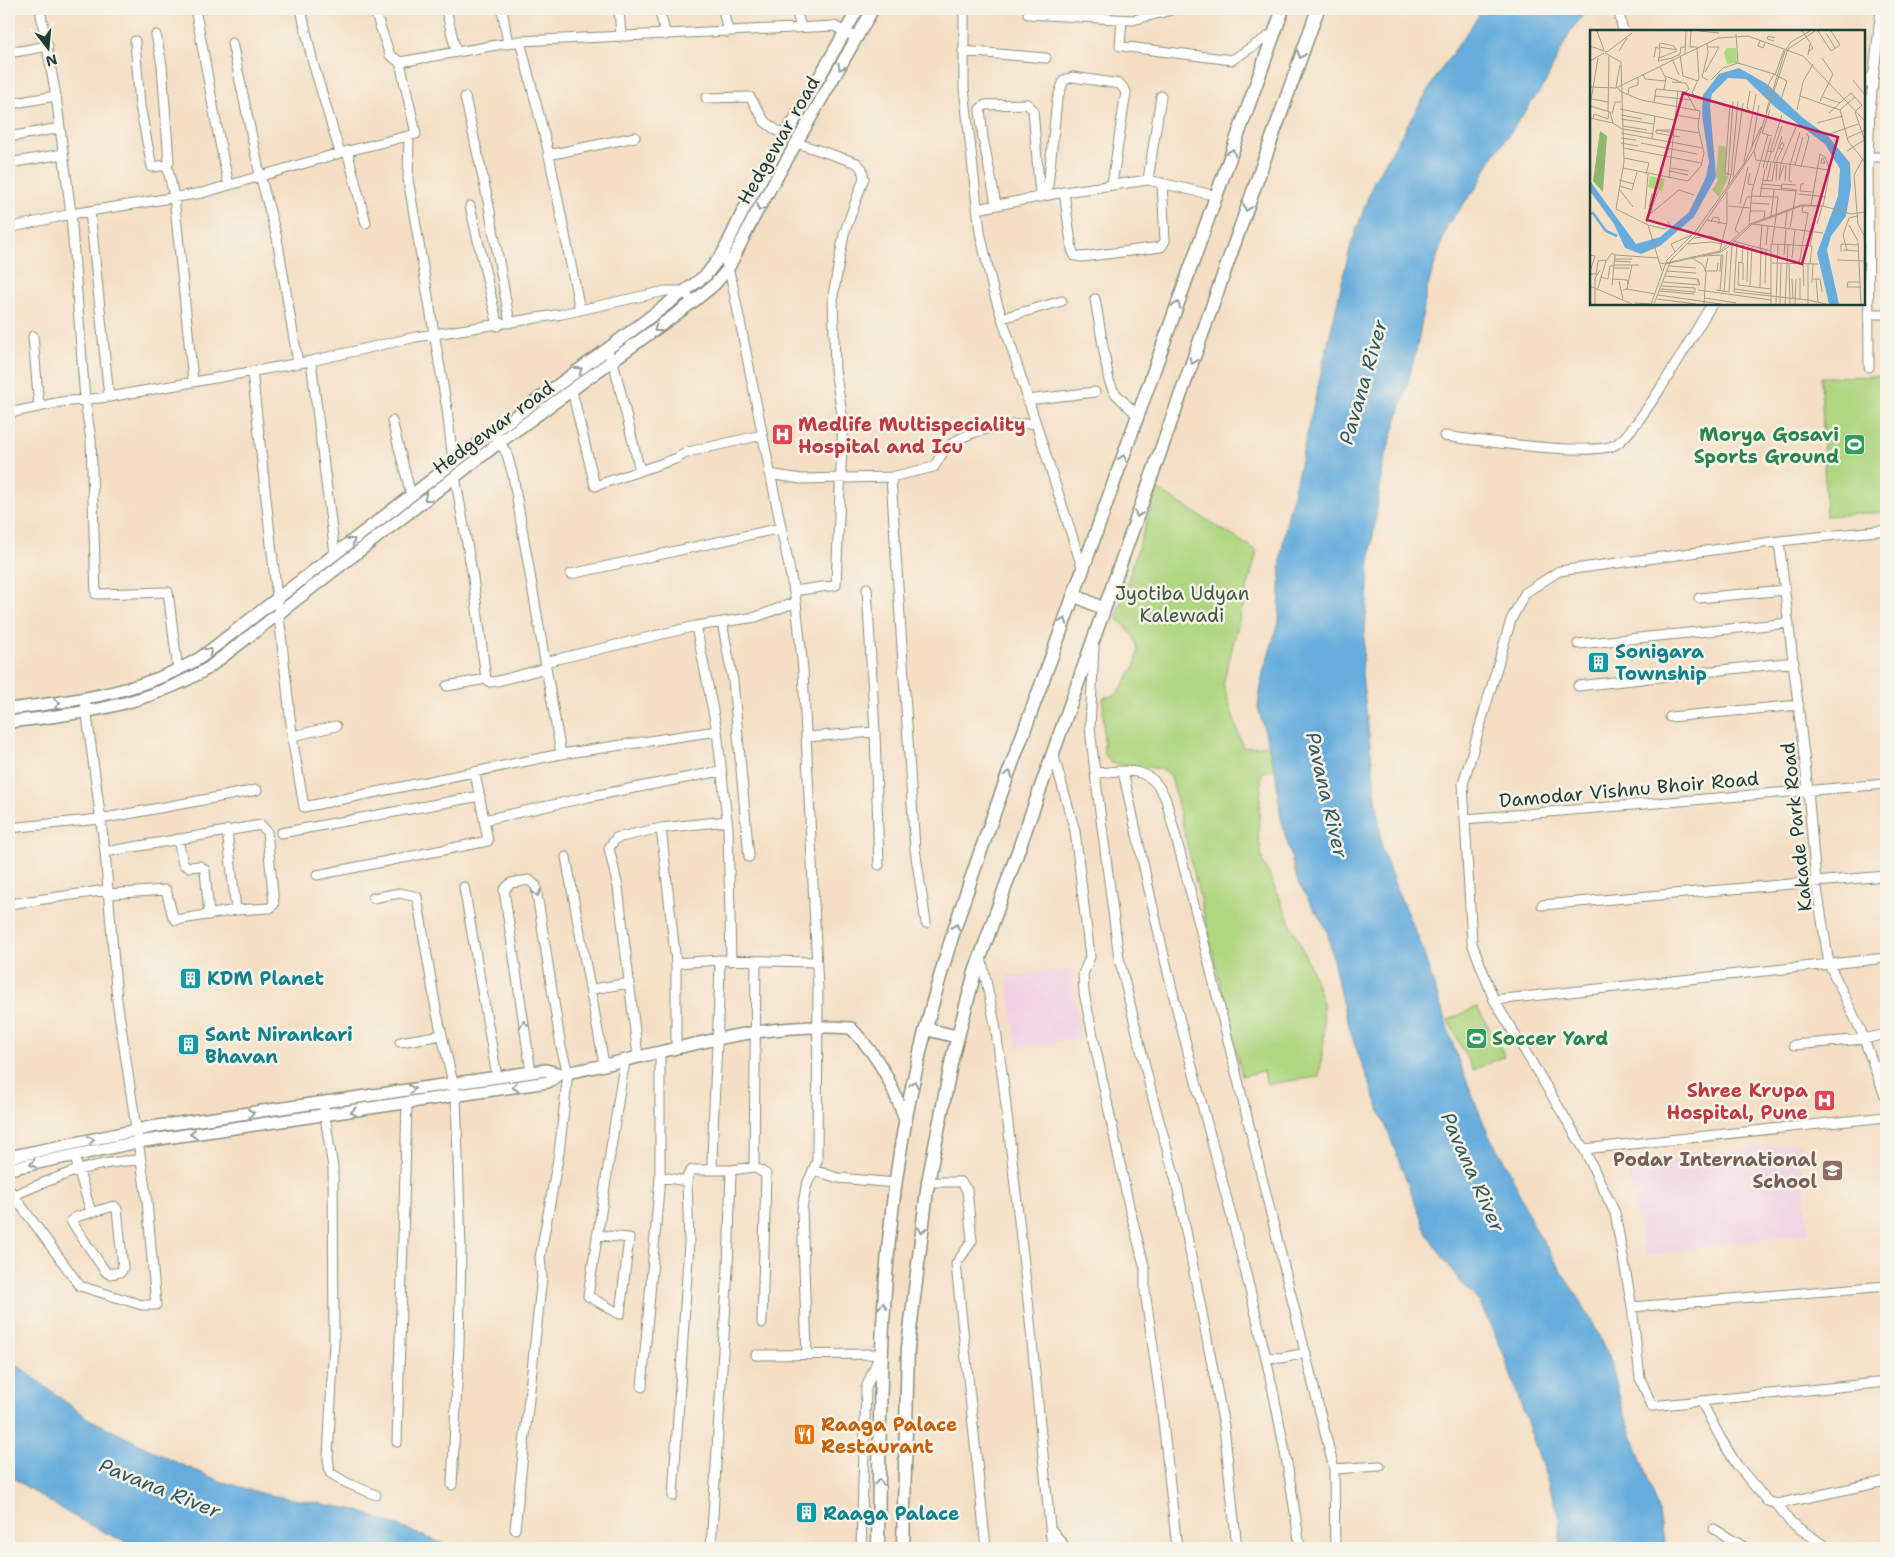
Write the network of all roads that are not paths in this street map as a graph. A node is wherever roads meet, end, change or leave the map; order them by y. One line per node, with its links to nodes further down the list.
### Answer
1 (40, 9): 34 (street)
2 (195, 9): 64 (street)
3 (301, 9): 53 (street)
4 (374, 9): 39 (street)
5 (446, 9): 36 (street)
6 (502, 9): 33 (street)
7 (619, 9): 28 (street)
8 (659, 9): 27 (street)
9 (723, 9): 23 (street)
10 (796, 9): 21 (street)
11 (858, 9): 24 (main road, Hedgewar road)
12 (873, 9): 29 (main road, Hedgewar road)
13 (964, 9): 35 (street)
14 (1175, 9): 20 (street)
15 (1283, 9): 25 (main road)
16 (1318, 9): 132 (main road, one-way to 132)
17 (1622, 9): 22 (street)
18 (1881, 9): 40 (street)
19 (1028, 14): 20 (street)
20 (1122, 20): 25 (street)
21 (801, 28): 23 (street); 24 (street)
22 (1623, 30)
23 (728, 32): 27 (street)
24 (846, 32): 29 (street); 51 (main road, Hedgewar road)
25 (1275, 32): 67 (main road, one-way to 25)
26 (156, 35): 59 (street)
27 (666, 35): 28 (street)
28 (621, 37): 31 (street)
29 (857, 38): 52 (main road, Hedgewar road, one-way to 52)
30 (134, 41): 59 (street)
31 (520, 41): 33 (street); 55 (street)
32 (232, 43): 60 (street)
33 (508, 44): 36 (street)
34 (48, 46): 37 (street); 42 (street)
35 (963, 51): 38 (street); 71 (street)
36 (456, 52): 39 (street)
37 (9, 53)
38 (1046, 58)
39 (400, 62): 48 (street)
40 (1874, 74): 41 (street); 56 (street)
41 (1865, 83)
42 (56, 96): 46 (street); 47 (street)
43 (1161, 96): 61 (street)
44 (465, 97): 87 (street)
45 (706, 98): 51 (street)
46 (9, 104)
47 (60, 128): 49 (street); 54 (street)
48 (409, 136): 53 (street); 89 (street)
49 (9, 137)
50 (635, 137): 55 (street)
51 (786, 137): 76 (main road, Hedgewar road)
52 (797, 144): 77 (main road, Hedgewar road, one-way to 77); 117 (street)
53 (343, 152): 60 (street); 74 (street)
54 (63, 154): 58 (street); 73 (street)
55 (548, 154): 83 (street)
56 (1868, 157): 57 (street); 84 (street)
57 (1886, 157)
58 (9, 163)
59 (167, 165): 68 (street)
60 (260, 175): 64 (street); 94 (street)
61 (1148, 180): 62 (street); 63 (street)
62 (1162, 183): 65 (street); 67 (street)
63 (1112, 184): 65 (street); 66 (street)
64 (228, 185): 68 (street)
65 (1064, 192): 66 (street)
66 (1043, 195): 69 (street); 69 (street)
67 (1217, 196): 105 (main road, one-way to 67)
68 (174, 197): 72 (street); 97 (street)
69 (996, 204): 71 (street)
70 (470, 206): 88 (street)
71 (977, 209): 86 (street)
72 (90, 211): 73 (street); 100 (street)
73 (71, 214): 75 (street); 101 (street)
74 (366, 223)
75 (9, 228)
76 (724, 253): 77 (street); 78 (main road, Hedgewar road)
77 (728, 269): 81 (main road, Hedgewar road); 109 (street)
78 (684, 291): 81 (street); 83 (street); 91 (main road, Hedgewar road)
79 (1096, 299): 105 (street)
80 (1062, 301): 86 (street)
81 (693, 302): 93 (main road, Hedgewar road, one-way to 93)
82 (1711, 305): 110 (street)
83 (580, 310): 87 (street)
84 (1870, 314): 85 (street); 95 (street)
85 (1886, 314)
86 (1002, 318): 102 (street)
87 (510, 323): 88 (street)
88 (498, 326): 89 (street)
89 (434, 335): 92 (street); 112 (street)
90 (33, 336): 103 (street)
91 (606, 350): 93 (street); 108 (main road, Hedgewar road, one-way to 91)
92 (311, 361): 94 (street); 122 (street)
93 (613, 361): 98 (main road, Hedgewar road); 113 (street)
94 (298, 363): 96 (street)
95 (1869, 367)
96 (252, 371): 97 (street); 130 (street)
97 (193, 380): 100 (street)
98 (572, 391): 111 (main road, Hedgewar road); 113 (street)
99 (1095, 392): 102 (street)
100 (109, 397): 101 (street)
101 (86, 400): 103 (street); 141 (street)
102 (1028, 400): 107 (street)
103 (39, 407): 104 (street)
104 (9, 413)
105 (1138, 416): 123 (main road, one-way to 105)
106 (392, 421): 118 (street)
107 (1034, 424): 116 (street); 123 (street)
108 (492, 433): 111 (street); 112 (main road, Hedgewar road)
109 (762, 435): 113 (street); 114 (street)
110 (1444, 436)
111 (500, 442): 115 (main road, Hedgewar road); 140 (street)
112 (453, 462): 118 (main road, Hedgewar road)
113 (640, 471)
114 (769, 474): 117 (street); 119 (street)
115 (456, 476): 133 (main road, Hedgewar road, one-way to 133); 142 (street)
116 (891, 477): 117 (street); 189 (street)
117 (842, 478): 127 (street)
118 (411, 496): 122 (main road, Hedgewar road, one-way to 118)
119 (781, 528): 124 (street); 127 (street)
120 (1886, 530): 121 (street)
121 (1780, 541): 126 (street, Kakade Park Road); 167 (street)
122 (335, 554): 130 (main road, Hedgewar road)
123 (1083, 570): 128 (main road)
124 (571, 574)
125 (867, 588): 153 (street)
126 (1785, 590): 129 (street); 135 (street, Kakade Park Road)
127 (794, 591): 131 (street)
128 (1074, 596): 132 (main road); 202 (main road, one-way to 128)
129 (1699, 598)
130 (278, 600): 133 (street); 141 (main road, Hedgewar road, one-way to 130)
131 (796, 602): 134 (street); 155 (street)
132 (1104, 609): 137 (main road)
133 (278, 612): 148 (main road, Hedgewar road); 154 (street)
134 (722, 622): 136 (street); 177 (street)
135 (1789, 623): 138 (street); 139 (street, Kakade Park Road)
136 (696, 626): 140 (street); 152 (street)
137 (1094, 639): 156 (main road); 161 (street)
138 (1578, 644)
139 (1794, 662): 144 (street); 146 (street, Kakade Park Road)
140 (546, 665): 142 (street); 157 (street)
141 (178, 671): 145 (main road, Hedgewar road)
142 (486, 679): 143 (street)
143 (447, 686)
144 (1578, 686)
145 (85, 700): 147 (main road, Hedgewar road, one-way to 145); 148 (street)
146 (1798, 705): 149 (street); 164 (street, Kakade Park Road)
147 (9, 709)
148 (87, 712): 150 (main road, Hedgewar road); 166 (street)
149 (1670, 717)
150 (9, 722)
151 (336, 726): 154 (street)
152 (717, 731): 157 (street); 158 (street)
153 (875, 732): 155 (street); 178 (street)
154 (292, 736): 160 (street)
155 (806, 737): 195 (street)
156 (1053, 752): 190 (main road); 276 (street)
157 (561, 754): 160 (street)
158 (721, 771): 168 (street); 169 (street)
159 (1123, 772): 161 (street); 250 (street); 254 (street)
160 (476, 773): 165 (street)
161 (1095, 773): 277 (street)
162 (1886, 784): 164 (street, Damodar Vishnu Bhoir Road)
163 (257, 790): 166 (street)
164 (1808, 790): 167 (street, Damodar Vishnu Bhoir Road); 181 (street, Kakade Park Road)
165 (480, 796): 168 (street); 173 (street)
166 (100, 819): 170 (street); 175 (street)
167 (1465, 819): 200 (street)
168 (484, 820): 179 (street)
169 (727, 821): 171 (street); 193 (street)
170 (9, 828)
171 (661, 828): 196 (street); 198 (street)
172 (227, 830): 174 (street); 187 (street); 187 (street)
173 (282, 833)
174 (178, 839): 175 (street); 188 (street)
175 (105, 852): 183 (street)
176 (566, 857): 199 (street)
177 (749, 857)
178 (879, 865)
179 (317, 875)
180 (1886, 876): 181 (street)
181 (1816, 882): 186 (street); 197 (street, Kakade Park Road)
182 (464, 887): 220 (street)
183 (107, 892): 185 (street); 188 (street); 229 (street)
184 (373, 898): 205 (street)
185 (9, 904)
186 (1542, 905)
187 (236, 910): 188 (street)
188 (209, 915)
189 (926, 923)
190 (981, 956): 206 (main road); 266 (street)
191 (1886, 958): 197 (street)
192 (720, 960): 193 (street); 196 (street); 208 (street)
193 (731, 961): 194 (street)
194 (756, 962): 195 (street); 203 (street)
195 (815, 962): 201 (street)
196 (676, 963): 211 (street)
197 (1829, 964): 200 (street); 207 (street, Kakade Park Road)
198 (630, 983): 199 (street); 213 (street)
199 (592, 989): 215 (street)
200 (1494, 1000): 230 (street)
201 (817, 1025): 203 (main road); 228 (main road); 239 (street)
202 (926, 1029): 206 (main road); 228 (main road, one-way to 202)
203 (757, 1030): 208 (main road); 234 (street)
204 (1886, 1034): 207 (street)
205 (442, 1035): 209 (street); 221 (street)
206 (958, 1036): 242 (main road)
207 (1864, 1039): 210 (street); 217 (street, Kakade Park Road)
208 (719, 1040): 211 (main road); 237 (street)
209 (400, 1042)
210 (1794, 1045)
211 (676, 1048): 212 (main road)
212 (660, 1052): 213 (main road); 240 (street)
213 (638, 1057): 214 (main road)
214 (626, 1060): 215 (main road); 246 (street)
215 (604, 1064): 219 (main road)
216 (1886, 1065): 217 (street)
217 (1874, 1066): 223 (street, Kakade Park Road)
218 (531, 1072): 219 (main road); 219 (street, one-way to 219); 220 (main road)
219 (564, 1073): 222 (main road, one-way to 222); 267 (street)
220 (497, 1077): 221 (main road)
221 (454, 1083): 222 (street); 224 (main road, one-way to 221)
222 (456, 1096): 225 (main road); 262 (street)
223 (1886, 1098)
224 (323, 1103): 226 (street); 229 (main road, one-way to 224)
225 (407, 1104): 226 (main road, one-way to 226); 258 (street)
226 (324, 1116): 229 (main road, one-way to 229); 263 (street)
227 (1886, 1117): 230 (street)
228 (906, 1122): 243 (main road)
229 (137, 1136): 231 (main road); 232 (main road, one-way to 229); 233 (street)
230 (1584, 1149): 248 (street)
231 (74, 1155): 235 (street); 236 (main road, one-way to 236)
232 (9, 1157)
233 (142, 1160): 235 (street); 244 (street)
234 (754, 1167): 238 (street); 249 (street)
235 (78, 1168): 244 (street); 245 (street)
236 (9, 1169)
237 (712, 1169): 238 (street); 241 (street)
238 (730, 1170): 269 (street)
239 (813, 1170): 243 (street); 253 (street)
240 (660, 1177): 241 (street); 256 (street)
241 (687, 1182): 264 (street)
242 (928, 1182): 272 (main road, one-way to 272); 273 (street)
243 (896, 1184): 251 (main road, one-way to 243)
244 (11, 1192)
245 (92, 1212): 245 (street)
246 (597, 1235): 246 (street)
247 (1886, 1286): 248 (street)
248 (1632, 1307): 257 (street)
249 (762, 1323)
250 (1306, 1353): 254 (street); 260 (street)
251 (880, 1354): 253 (street); 270 (street); 271 (main road, one-way to 251)
252 (756, 1355): 253 (street)
253 (807, 1355)
254 (1267, 1357): 278 (street)
255 (1886, 1382): 257 (street)
256 (642, 1387)
257 (1701, 1402): 265 (street)
258 (397, 1442)
259 (1380, 1466): 260 (street)
260 (1334, 1469): 279 (street)
261 (1886, 1481): 265 (street)
262 (452, 1485)
263 (376, 1495)
264 (673, 1496)
265 (1777, 1504): 281 (street)
266 (1050, 1528): 274 (street); 275 (street)
267 (515, 1529)
268 (1714, 1529): 280 (street)
269 (711, 1548)
270 (861, 1548)
271 (878, 1548)
272 (903, 1548)
273 (986, 1548)
274 (1052, 1548)
275 (1066, 1548)
276 (1177, 1548)
277 (1238, 1548)
278 (1300, 1548)
279 (1335, 1548)
280 (1746, 1548)
281 (1828, 1548)

